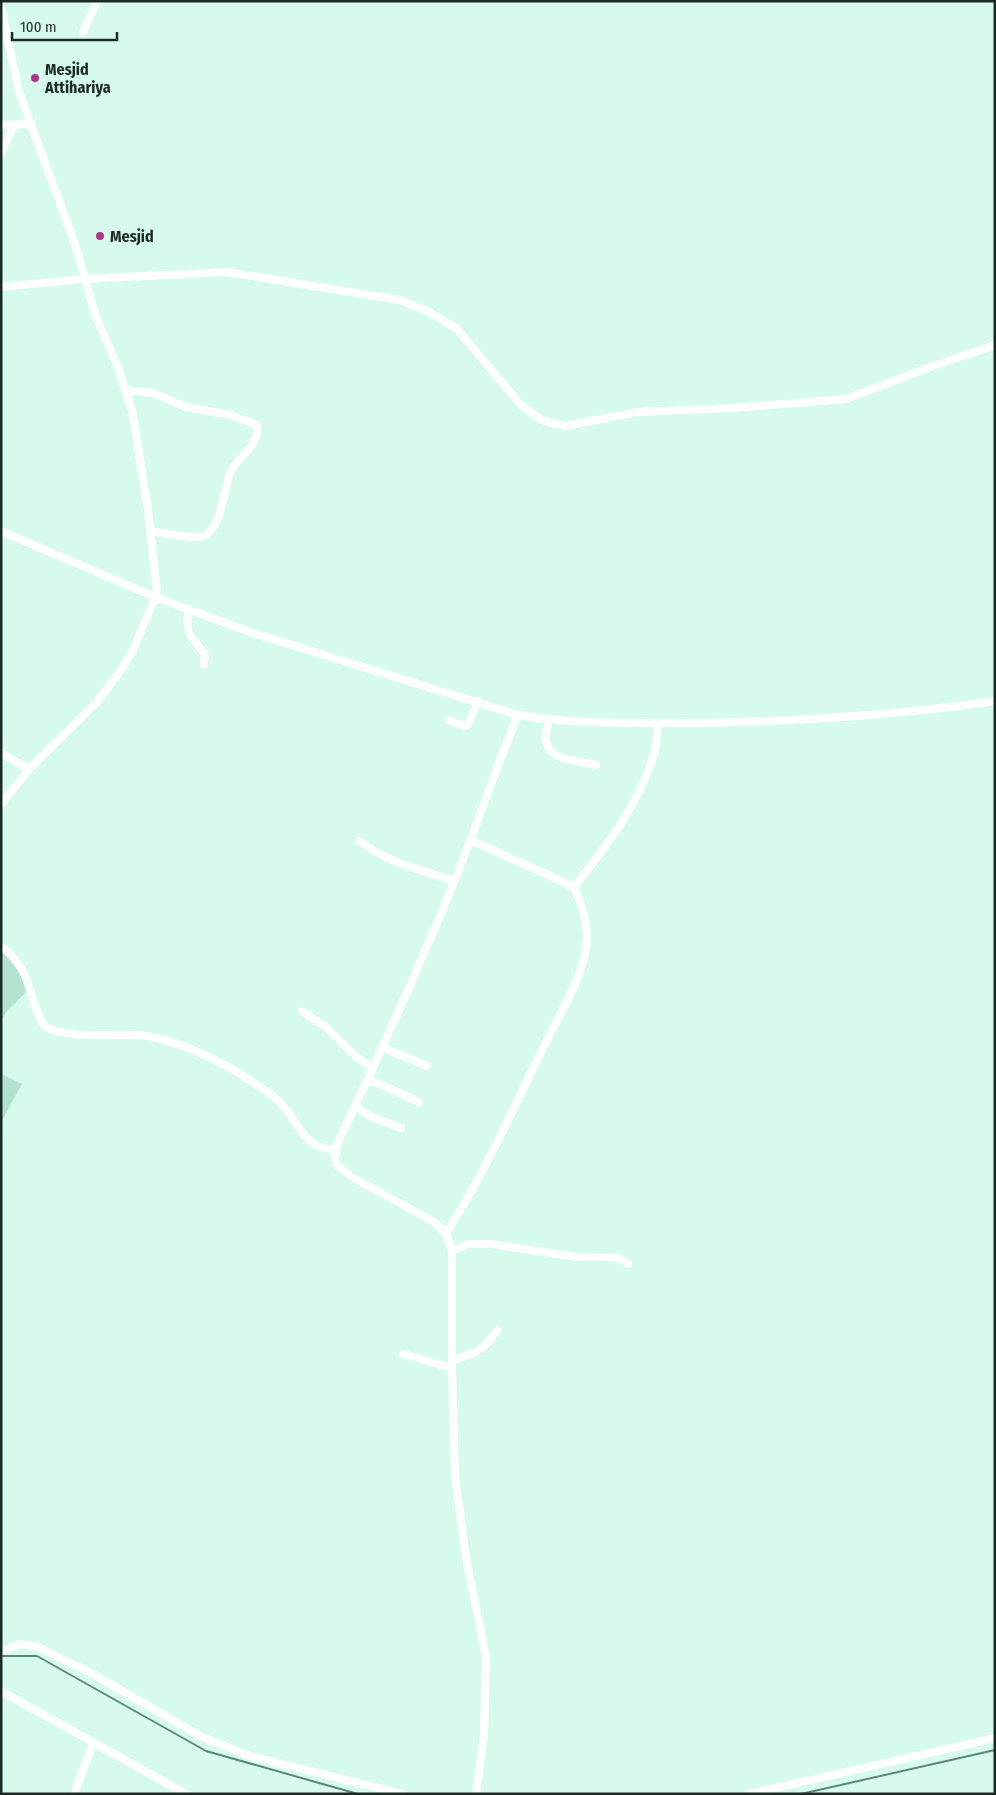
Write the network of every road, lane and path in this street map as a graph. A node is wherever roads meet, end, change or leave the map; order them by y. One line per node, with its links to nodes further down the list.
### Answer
1 (96, 1): 3 (street)
2 (1, 6): 4 (street)
3 (83, 32)
4 (30, 124): 6 (street); 8 (street)
5 (1, 125): 6 (street)
6 (14, 125): 7 (street)
7 (1, 153)
8 (84, 279): 9 (street); 10 (street); 11 (street)
9 (1, 287)
10 (995, 345)
11 (125, 390): 13 (street); 13 (street)
12 (1, 531): 14 (street)
13 (150, 531): 14 (street)
14 (156, 597): 15 (street); 25 (street)
15 (188, 610): 16 (street); 17 (street)
16 (204, 664)
17 (478, 701): 19 (street); 21 (street)
18 (995, 701): 22 (street)
19 (518, 715): 20 (street); 27 (street)
20 (549, 719): 22 (street); 24 (street)
21 (449, 720)
22 (658, 723): 30 (street)
23 (1, 753): 25 (street)
24 (596, 766)
25 (29, 769): 26 (street)
26 (1, 804)
27 (471, 840): 29 (street); 30 (street)
28 (360, 841): 29 (street)
29 (454, 881): 33 (street)
30 (574, 887): 41 (street)
31 (1, 946): 40 (street)
32 (302, 1011): 35 (street)
33 (384, 1048): 34 (street); 35 (street)
34 (427, 1066)
35 (373, 1068): 36 (street)
36 (368, 1079): 37 (street); 38 (street)
37 (419, 1102)
38 (355, 1106): 39 (street); 40 (street)
39 (401, 1128)
40 (336, 1150): 41 (street)
41 (446, 1233): 42 (street)
42 (452, 1251): 43 (street); 46 (street)
43 (628, 1264)
44 (497, 1330): 46 (street)
45 (403, 1354): 47 (street)
46 (452, 1360): 47 (street)
47 (452, 1368): 55 (street)
48 (3, 1648): 54 (street)
49 (1, 1691): 51 (street)
50 (995, 1738): 56 (street)
51 (93, 1743): 52 (street); 53 (street)
52 (74, 1794)
53 (186, 1794)
54 (402, 1794)
55 (476, 1794)
56 (749, 1794)

